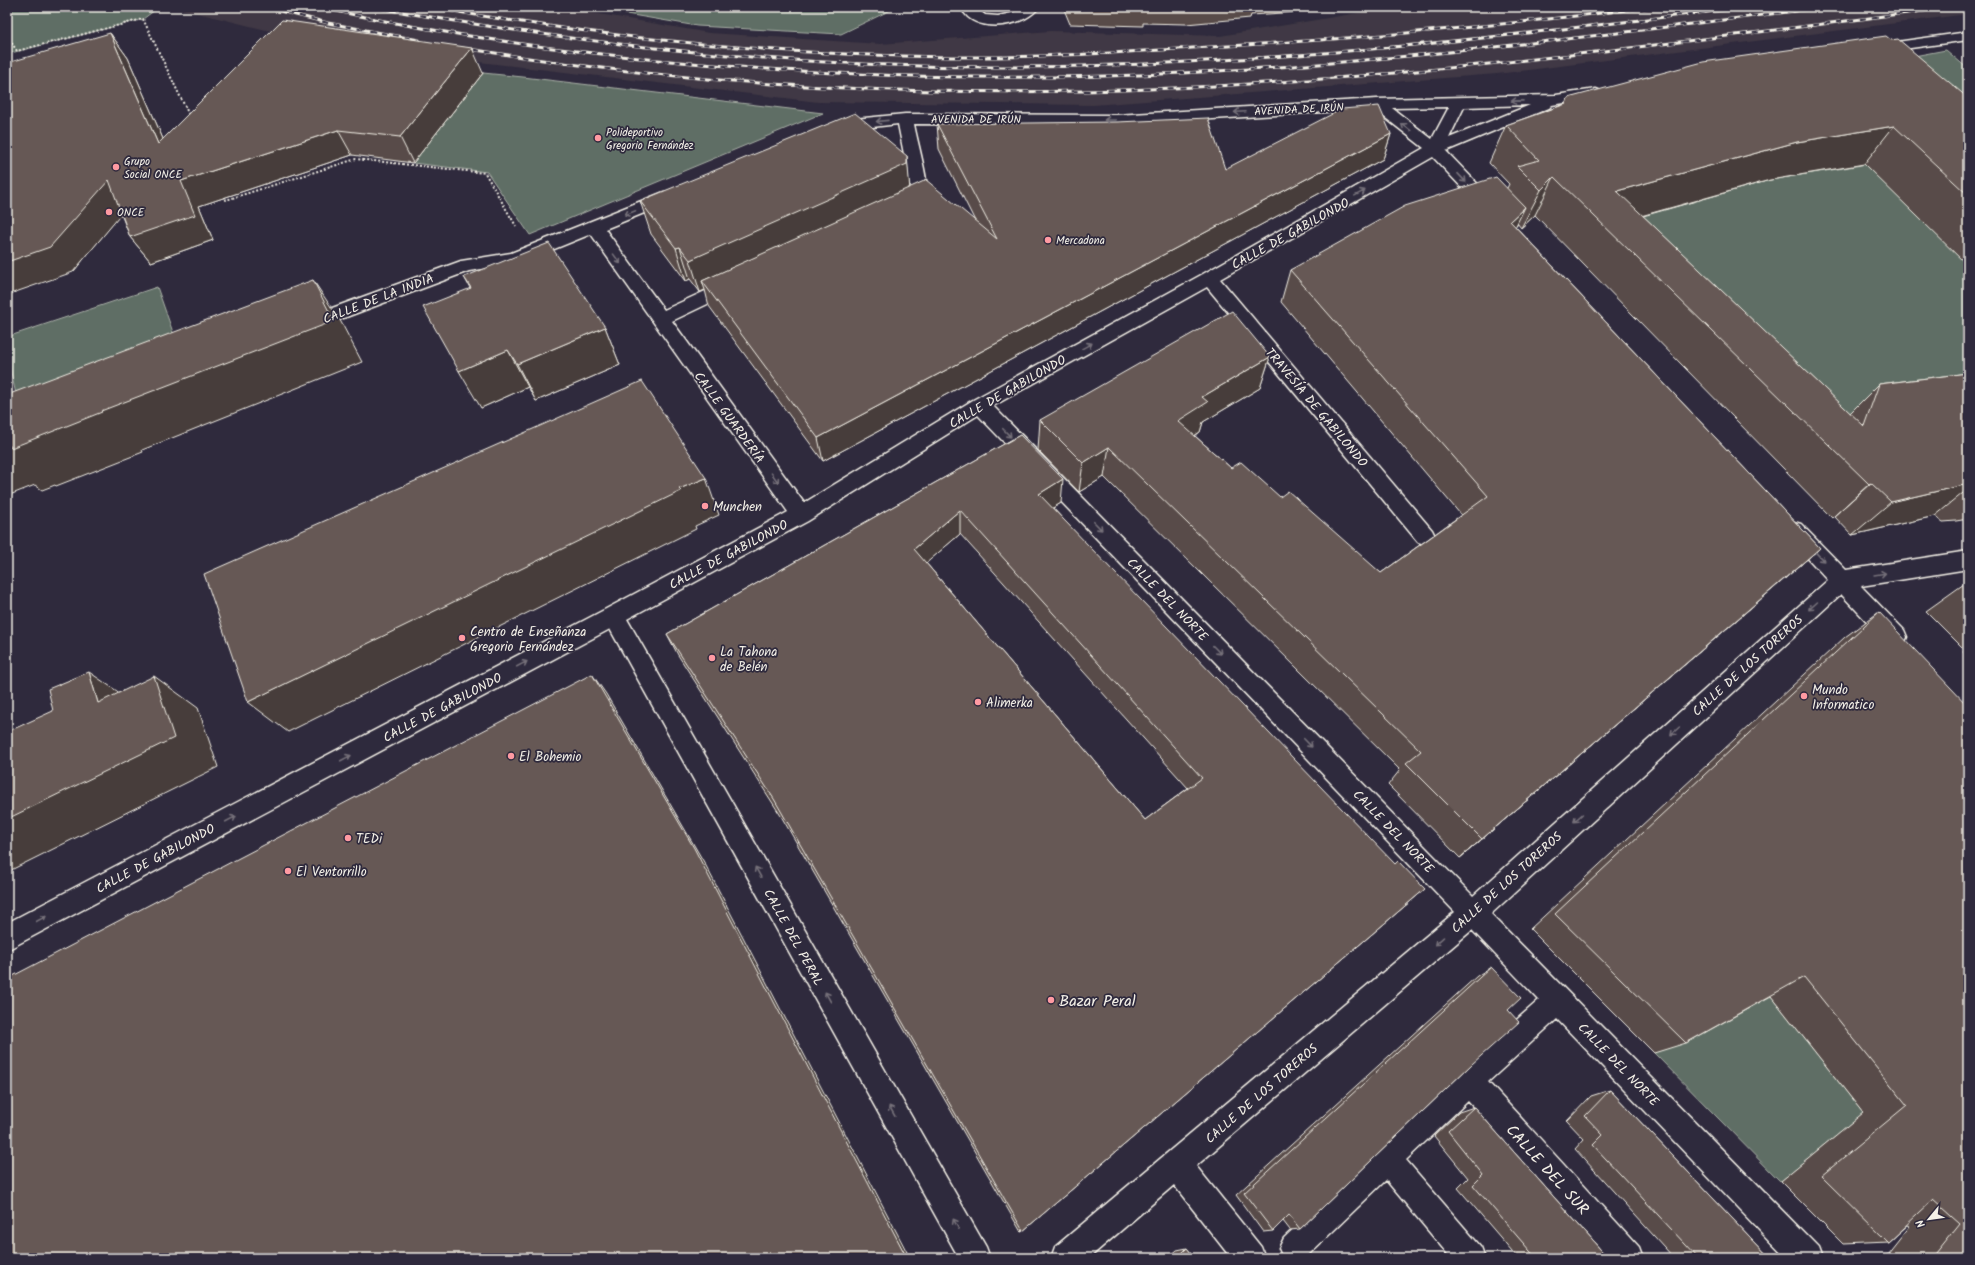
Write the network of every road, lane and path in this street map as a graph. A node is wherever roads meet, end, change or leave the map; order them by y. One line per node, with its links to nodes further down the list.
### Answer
1 (967, 7): 2 (street)
2 (1032, 7)
3 (7, 36): 12 (path)
4 (1968, 36): 5 (street)
5 (1875, 49): 6 (street); 7 (street)
6 (1860, 51)
7 (1892, 64)
8 (1611, 91): 9 (street, AVENIDA DE IRÚN)
9 (1556, 100): 10 (street, AVENIDA DE IRÚN, one-way to 10); 15 (street, AVENIDA DE IRÚN)
10 (1459, 102): 11 (street, AVENIDA DE IRÚN); 15 (street)
11 (1377, 104): 13 (street, AVENIDA DE IRÚN, one-way to 13); 15 (street, one-way to 11)
12 (191, 118)
13 (905, 119): 14 (street, AVENIDA DE IRÚN, one-way to 14); 18 (street)
14 (822, 134)
15 (1435, 149): 19 (street, one-way to 19); 22 (street, CALLE DE GABILONDO, one-way to 15)
16 (682, 191): 20 (street, one-way to 20)
17 (223, 193): 21 (path)
18 (890, 214)
19 (1500, 218)
20 (595, 227): 21 (street, CALLE DE LA INDIA); 24 (street, CALLE GUARDERÍA, one-way to 24)
21 (532, 252): 25 (street, CALLE DE LA INDIA)
22 (1209, 278): 26 (street, CALLE DE GABILONDO, one-way to 22); 29 (street, TRAVESÍA DE GABILONDO)
23 (746, 279): 24 (street)
24 (660, 319): 27 (street, CALLE GUARDERÍA, one-way to 27)
25 (289, 331)
26 (980, 405): 27 (street, CALLE DE GABILONDO); 34 (street, CALLE DEL NORTE, one-way to 34)
27 (801, 515): 32 (street, CALLE DE GABILONDO)
28 (1782, 517): 31 (street, one-way to 31)
29 (1425, 536)
30 (1968, 560): 31 (street, one-way to 30)
31 (1842, 580): 33 (street); 34 (street, CALLE DE LOS TOREROS, one-way to 34)
32 (614, 616): 35 (street, CALLE DE GABILONDO, one-way to 32); 41 (street, CALLE DEL PERAL, one-way to 32)
33 (1908, 649)
34 (1473, 912): 36 (street, CALLE DEL NORTE); 39 (street, CALLE DE LOS TOREROS, one-way to 39)
35 (7, 937)
36 (1557, 1001): 37 (street); 46 (street, CALLE DEL NORTE)
37 (1469, 1081): 38 (street); 45 (street, CALLE DEL SUR)
38 (1387, 1159): 40 (street); 44 (street)
39 (1177, 1165): 42 (street, CALLE DE LOS TOREROS); 43 (street)
40 (1293, 1255)
41 (975, 1258)
42 (1066, 1258)
43 (1250, 1258)
44 (1470, 1258)
45 (1628, 1258)
46 (1807, 1258)

